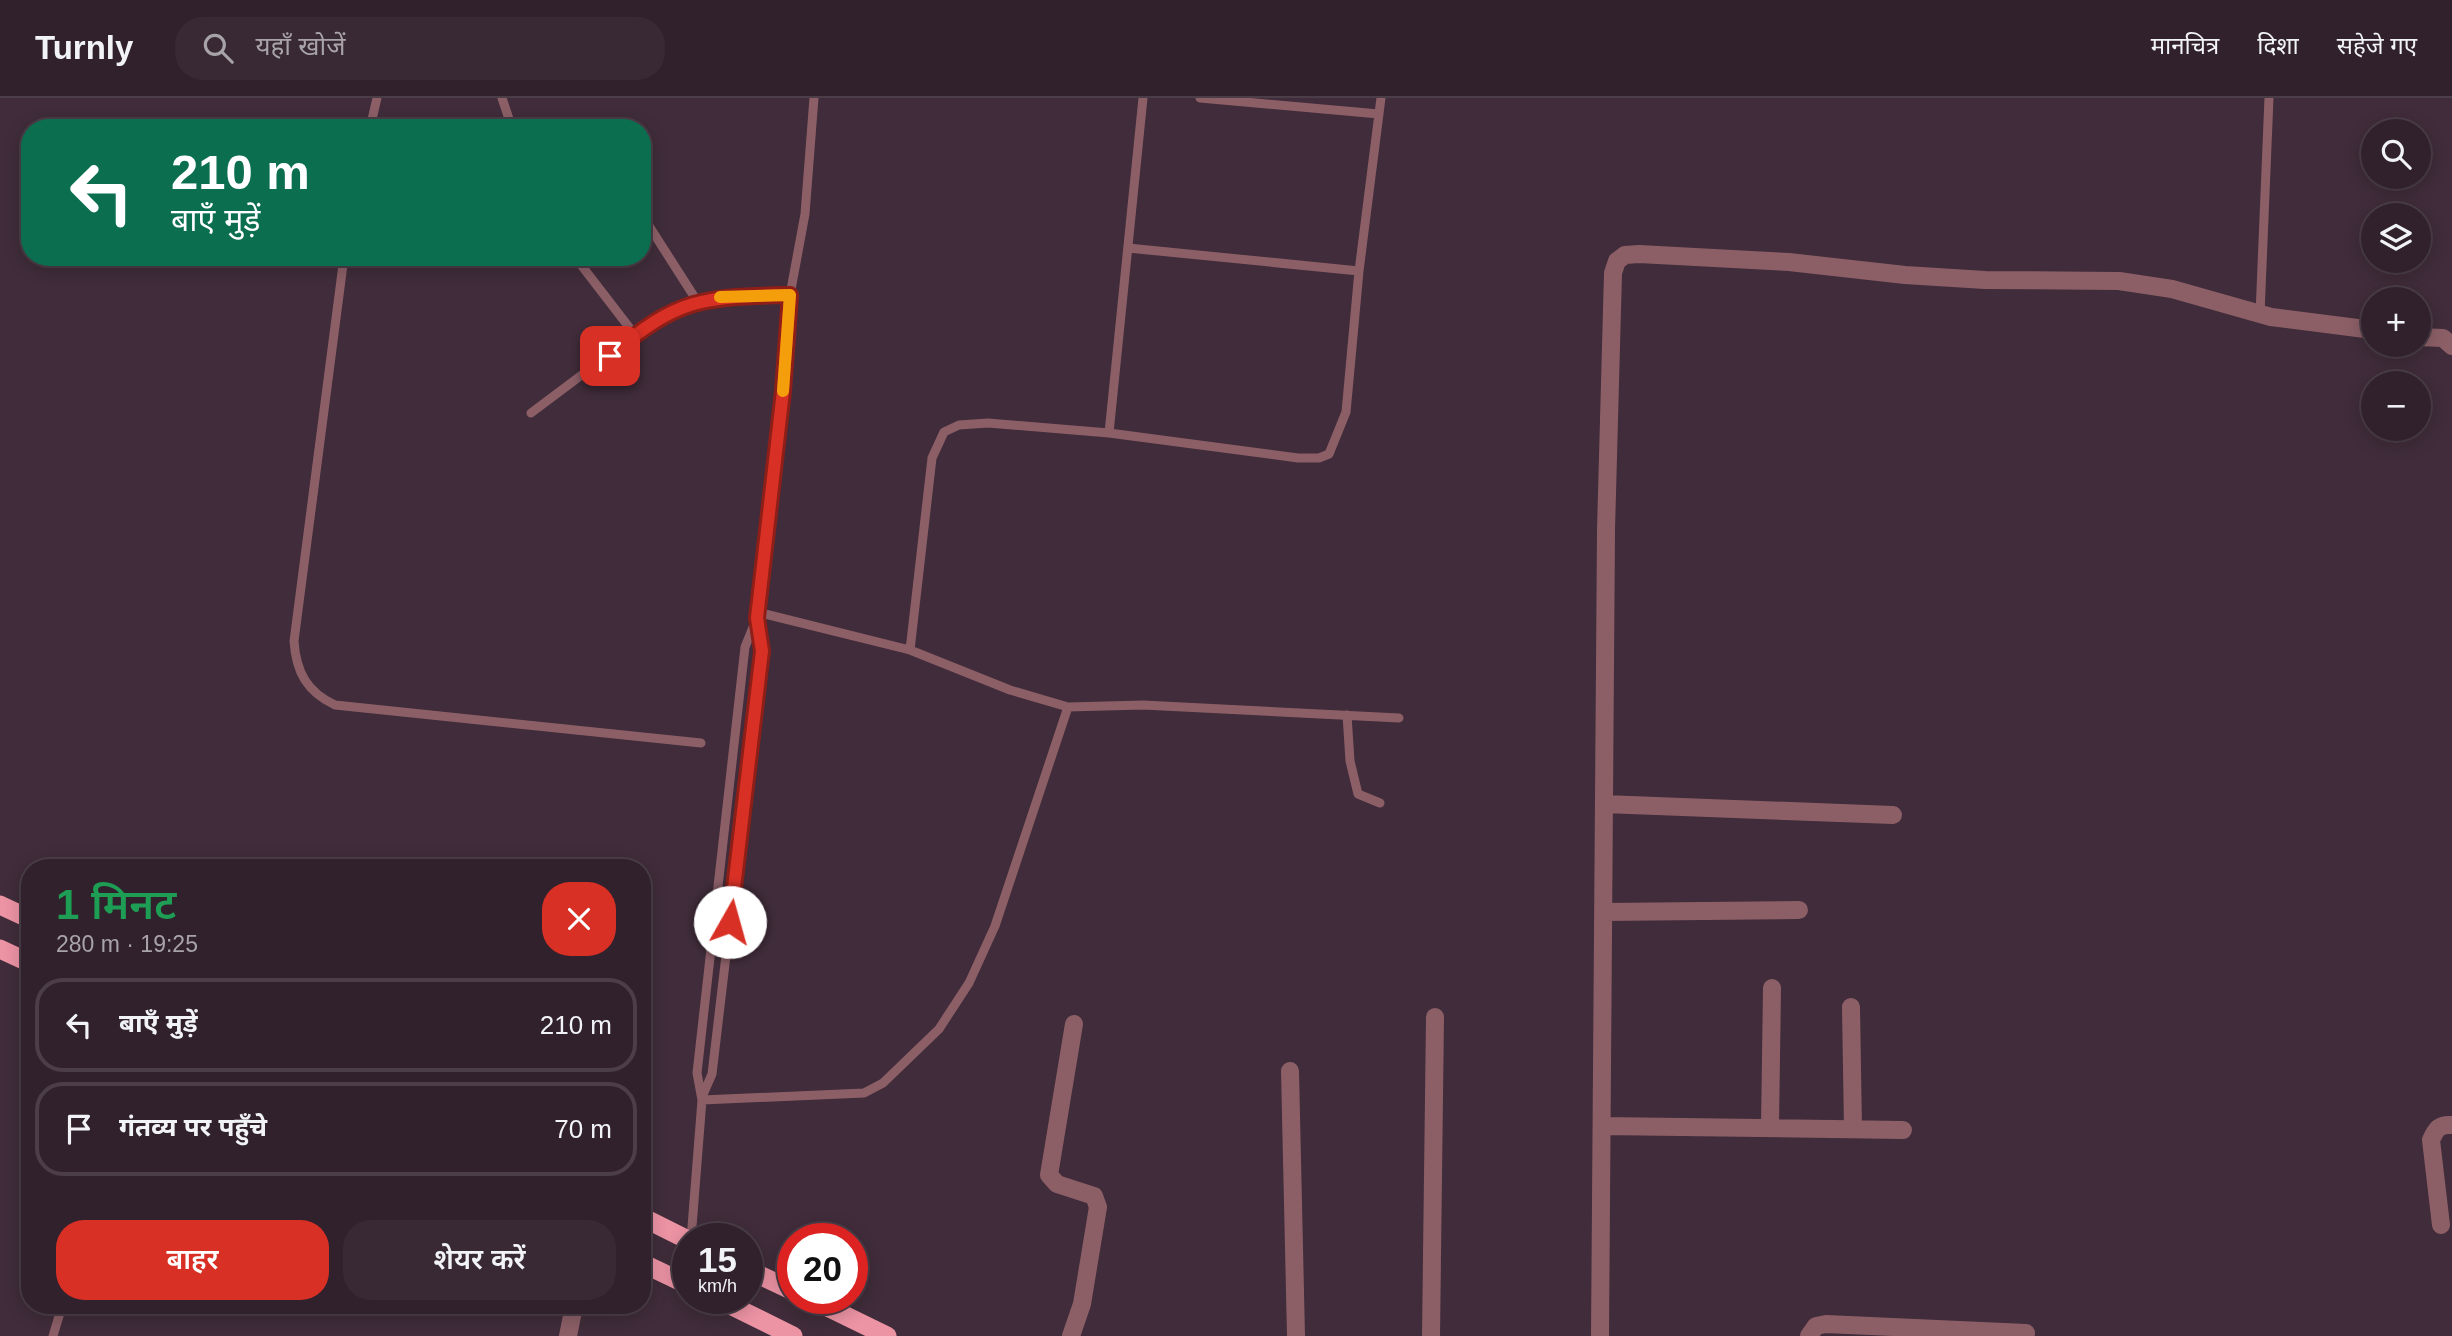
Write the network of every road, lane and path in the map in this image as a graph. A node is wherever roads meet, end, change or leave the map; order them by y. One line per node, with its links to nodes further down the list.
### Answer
1 (377, 98): 9 (lane)
2 (502, 98): 10 (lane)
3 (814, 98): 16 (lane)
4 (1143, 98): 12 (lane)
5 (1200, 98): 8 (lane)
6 (1381, 98): 8 (lane)
7 (2269, 98): 18 (lane)
8 (1379, 114): 15 (lane)
9 (372, 119)
10 (509, 119)
11 (651, 229): 17 (lane)
12 (1128, 248): 15 (lane); 24 (lane)
13 (343, 266): 30 (lane)
14 (582, 266): 20 (lane)
15 (1359, 271): 24 (lane)
16 (790, 295): 17 (lane); 25 (lane)
17 (698, 301): 20 (lane)
18 (2260, 314): 19 (street); 32 (street)
19 (2361, 328)
20 (635, 335): 23 (lane)
21 (2431, 338): 22 (street)
22 (2452, 346)
23 (531, 413)
24 (1109, 433): 26 (lane)
25 (757, 615): 26 (lane); 45 (lane); 45 (lane)
26 (910, 650): 27 (lane)
27 (1068, 707): 28 (lane); 45 (lane)
28 (1347, 715): 29 (lane); 31 (lane)
29 (1399, 718)
30 (701, 743)
31 (1380, 803)
32 (1604, 804): 33 (street); 36 (street)
33 (1893, 815)
34 (0, 905): 37 (highway)
35 (1799, 910): 36 (street)
36 (1603, 912): 47 (street)
37 (21, 915)
38 (0, 949): 39 (highway)
39 (21, 959)
40 (1772, 988): 48 (street)
41 (1851, 1007): 49 (street)
42 (1435, 1017): 68 (street)
43 (1074, 1024): 66 (street)
44 (1290, 1071): 67 (street)
45 (702, 1098): 52 (lane)
46 (2452, 1125): 53 (street)
47 (1602, 1126): 48 (street); 69 (street)
48 (1770, 1127): 49 (street)
49 (1853, 1129): 50 (street)
50 (1903, 1130)
51 (651, 1221): 54 (highway)
52 (690, 1223)
53 (2441, 1226)
54 (672, 1231)
55 (651, 1267): 56 (highway)
56 (672, 1277)
57 (60, 1314): 62 (lane)
58 (572, 1314): 63 (street)
59 (748, 1314): 64 (highway)
60 (842, 1314): 65 (highway)
61 (2025, 1333): 70 (street)
62 (53, 1336)
63 (568, 1336)
64 (793, 1336)
65 (887, 1336)
66 (1071, 1336)
67 (1297, 1336)
68 (1431, 1336)
69 (1600, 1336)
70 (1809, 1336)

